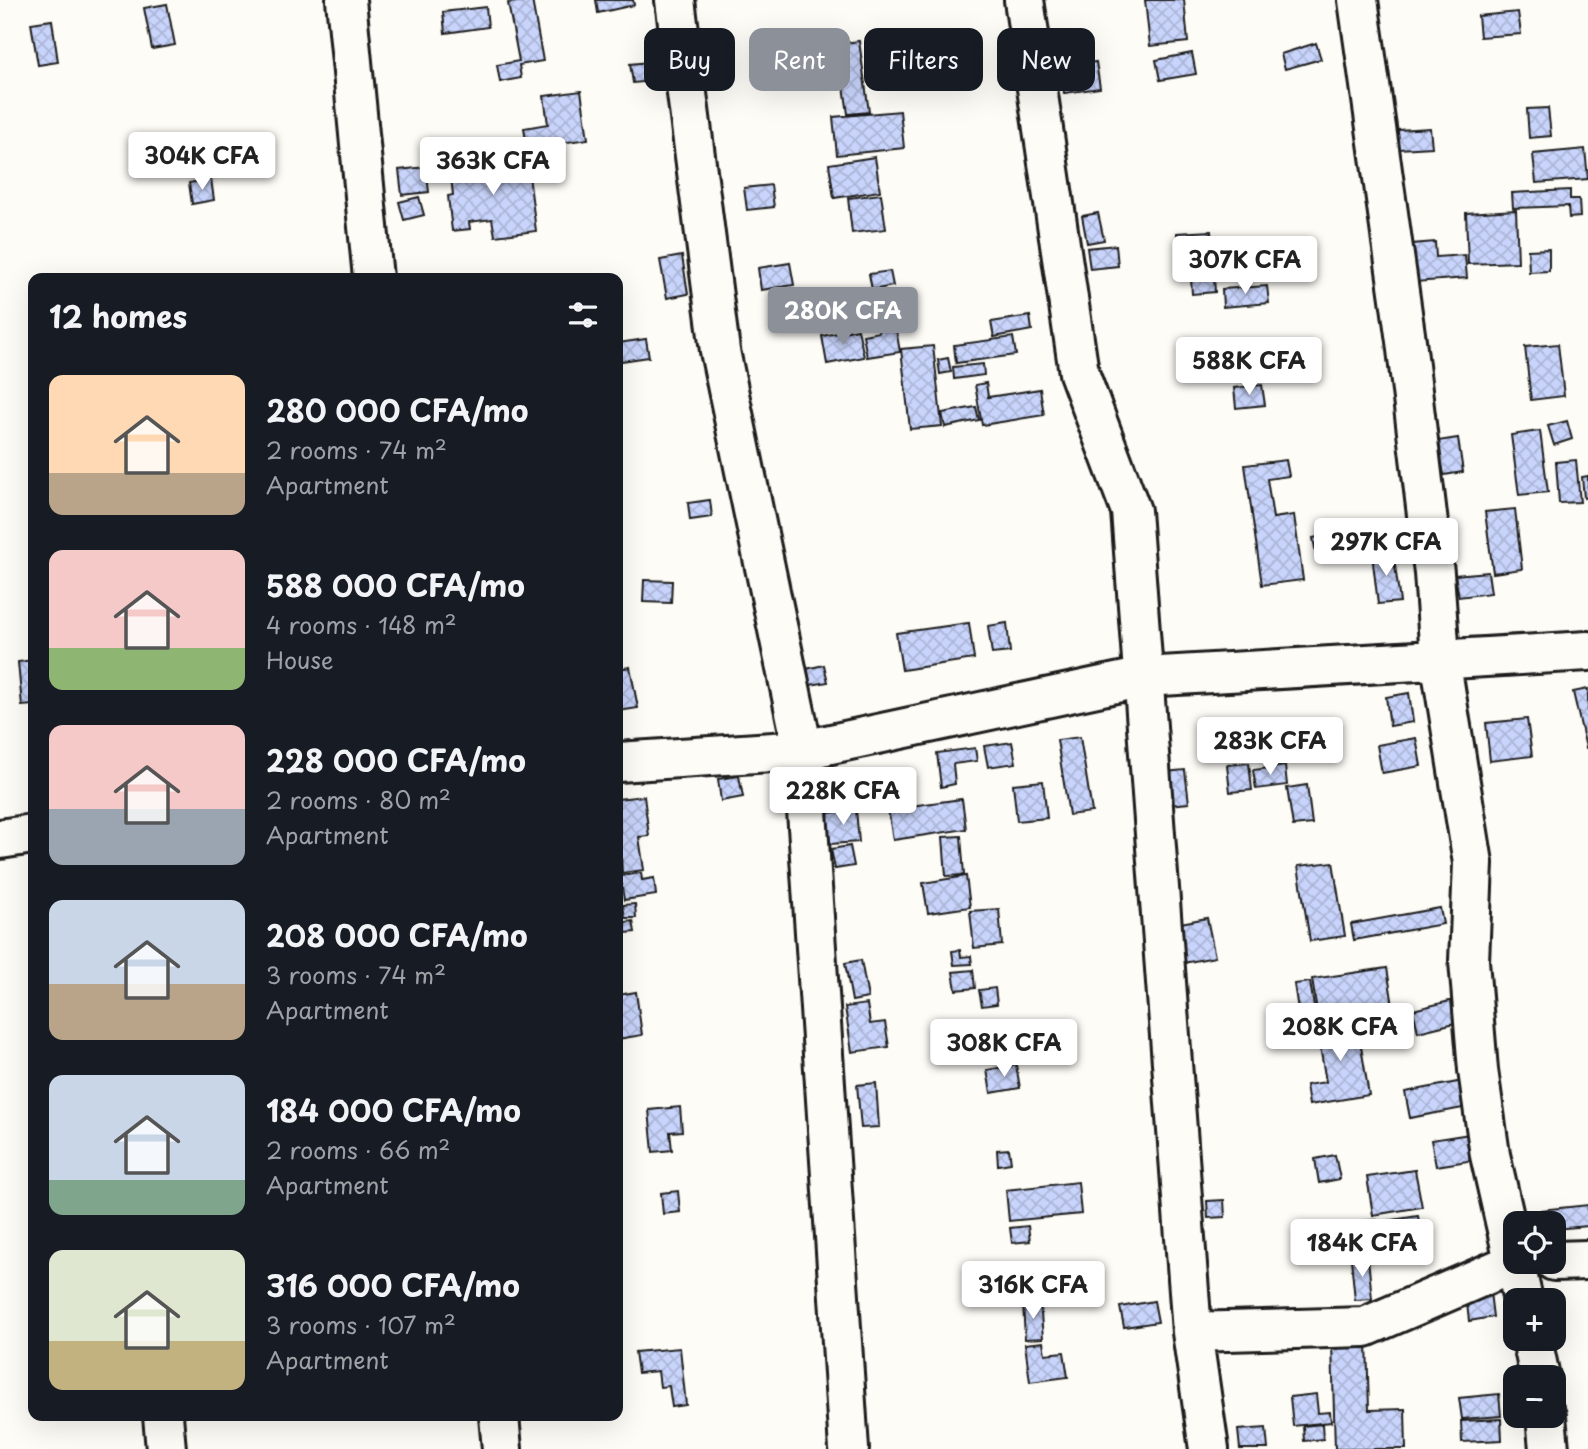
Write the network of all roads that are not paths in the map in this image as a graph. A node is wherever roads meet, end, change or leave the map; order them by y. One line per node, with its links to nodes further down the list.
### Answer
1 (346, 0): 5 (street)
2 (675, 0): 9 (street)
3 (1024, 0): 8 (street)
4 (1358, 0): 7 (street)
5 (373, 273)
6 (1588, 651): 7 (street)
7 (1440, 658): 8 (street); 13 (street)
8 (1144, 677): 9 (street); 17 (street)
9 (803, 750): 10 (street); 23 (street)
10 (623, 762)
11 (28, 835): 12 (street)
12 (0, 839)
13 (1503, 1211)
14 (1588, 1260): 15 (street)
15 (1566, 1261)
16 (1503, 1267): 17 (street)
17 (1192, 1332): 24 (street)
18 (163, 1421): 21 (street)
19 (499, 1421): 22 (street)
20 (1547, 1428): 25 (street)
21 (166, 1449)
22 (502, 1449)
23 (849, 1449)
24 (1209, 1449)
25 (1549, 1449)

